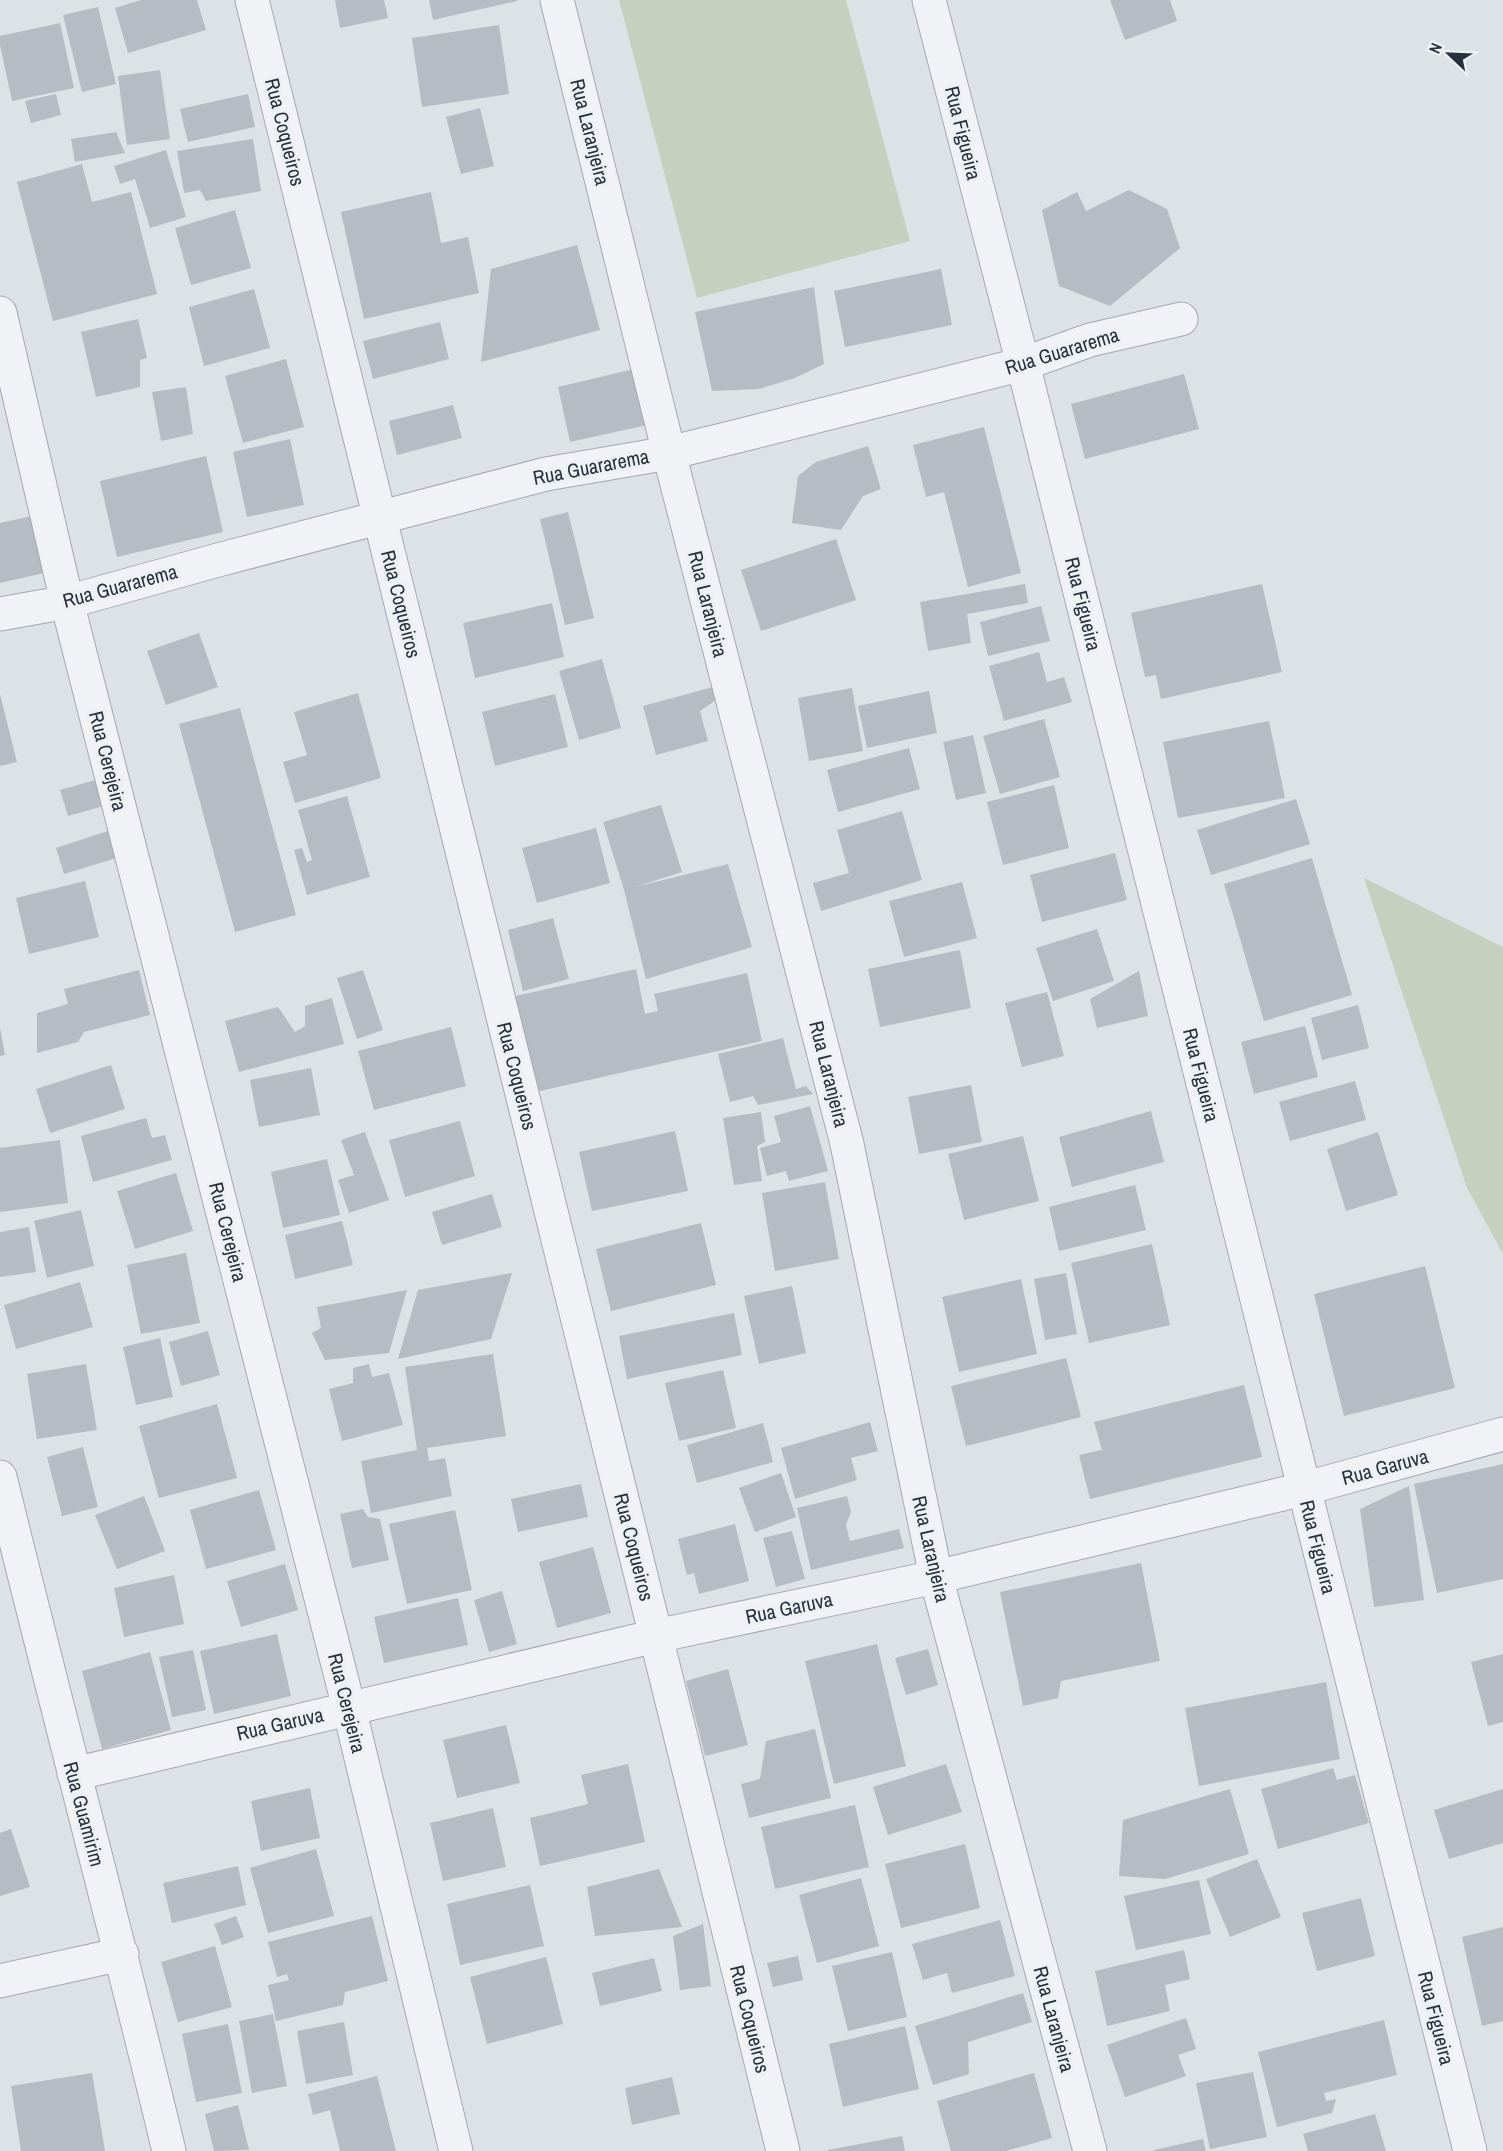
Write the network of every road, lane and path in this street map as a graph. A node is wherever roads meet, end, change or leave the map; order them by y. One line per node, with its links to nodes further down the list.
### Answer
1 (252, 0): 8 (street, Rua Coqueiros)
2 (557, 0): 7 (street, Rua Laranjeira)
3 (929, 0): 6 (street, Rua Figueira)
4 (0, 313): 9 (street, Rua Cerejeira)
5 (1181, 319): 6 (street, Rua Guararema)
6 (1023, 364): 7 (street, Rua Guararema); 13 (street, Rua Figueira)
7 (669, 453): 8 (street, Rua Guararema); 14 (street, Rua Laranjeira)
8 (380, 518): 9 (street, Rua Guararema); 15 (street, Rua Coqueiros)
9 (67, 602): 10 (street, Rua Guararema); 16 (street, Rua Cerejeira)
10 (0, 614)
11 (1503, 1434): 13 (street, Rua Garuva)
12 (0, 1477): 17 (street, Rua Guamirim)
13 (1304, 1489): 14 (street, Rua Garuva); 24 (street, Rua Figueira)
14 (936, 1577): 15 (street, Rua Garuva); 23 (street, Rua Laranjeira)
15 (656, 1636): 16 (street, Rua Garuva); 22 (street, Rua Coqueiros)
16 (349, 1708): 17 (street, Rua Garuva); 21 (street, Rua Cerejeira)
17 (74, 1774): 18 (street, Rua Guamirim)
18 (122, 1954): 19 (street); 20 (street, Rua Guamirim)
19 (0, 1981)
20 (169, 2151)
21 (456, 2151)
22 (783, 2151)
23 (1090, 2151)
24 (1470, 2151)

